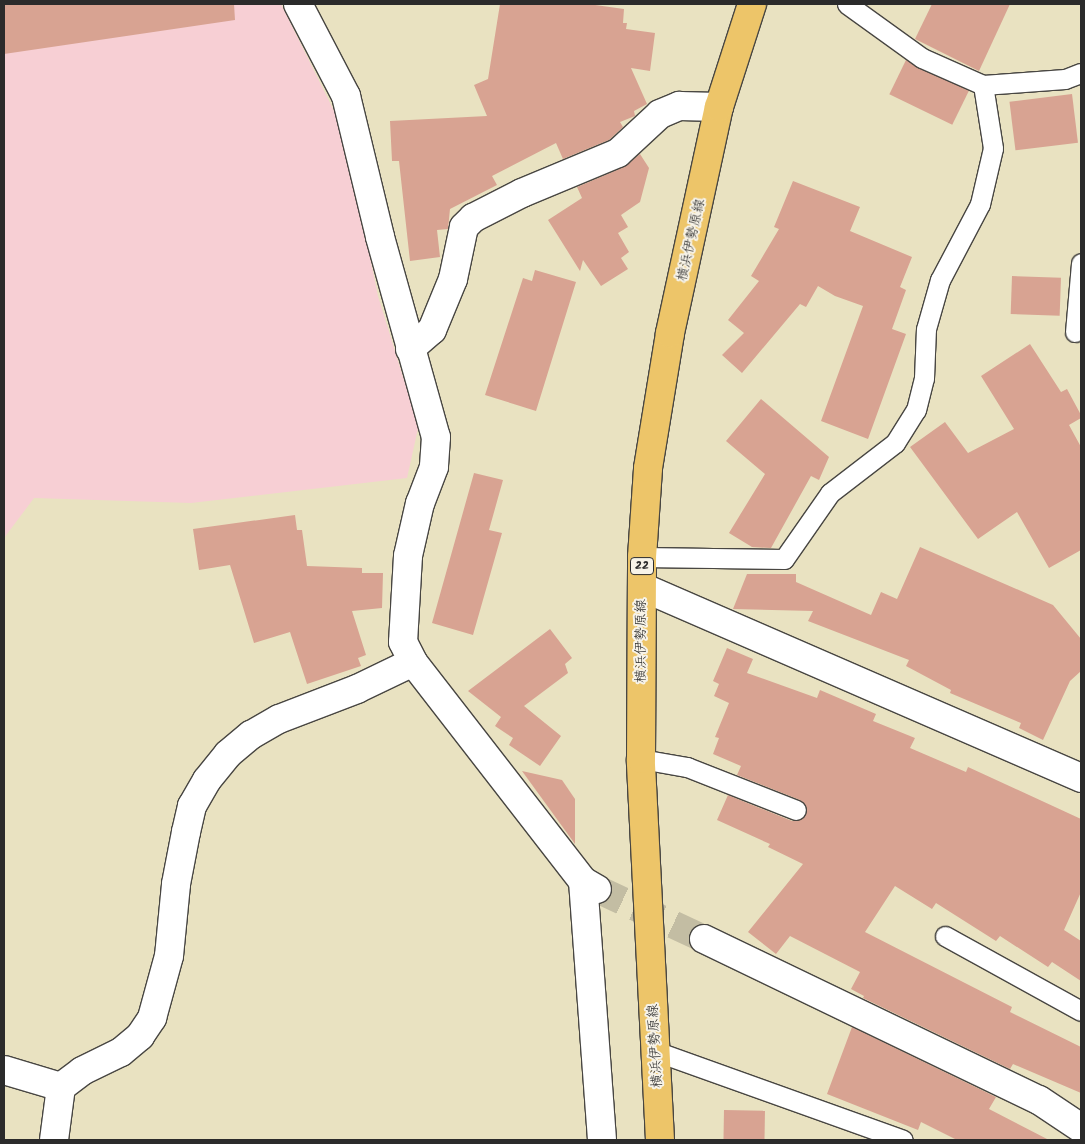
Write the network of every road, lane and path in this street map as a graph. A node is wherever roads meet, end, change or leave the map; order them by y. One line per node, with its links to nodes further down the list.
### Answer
1 (298, 4): 9 (street)
2 (752, 4): 6 (main road, 横浜伊勢原線 / 22)
3 (847, 4): 5 (lane)
4 (1081, 73): 5 (lane)
5 (983, 86): 10 (lane)
6 (719, 107): 9 (street); 10 (main road, 横浜伊勢原線 / 22)
7 (1081, 263): 8 (lane)
8 (1075, 332)
9 (410, 349): 12 (street)
10 (642, 557): 11 (main road, 横浜伊勢原線 / 22)
11 (642, 587): 13 (main road, 横浜伊勢原線 / 22); 14 (street)
12 (414, 662): 21 (street); 24 (street)
13 (641, 759): 15 (lane); 19 (main road, 横浜伊勢原線 / 22)
14 (1081, 778)
15 (796, 810)
16 (945, 936): 18 (lane)
17 (704, 939): 22 (street)
18 (1081, 1011)
19 (655, 1052): 25 (main road, 横浜伊勢原線 / 22); 26 (lane)
20 (4, 1070): 21 (street)
21 (61, 1087): 23 (street)
22 (1081, 1128)
23 (54, 1140)
24 (602, 1140)
25 (660, 1140)
26 (903, 1140)

